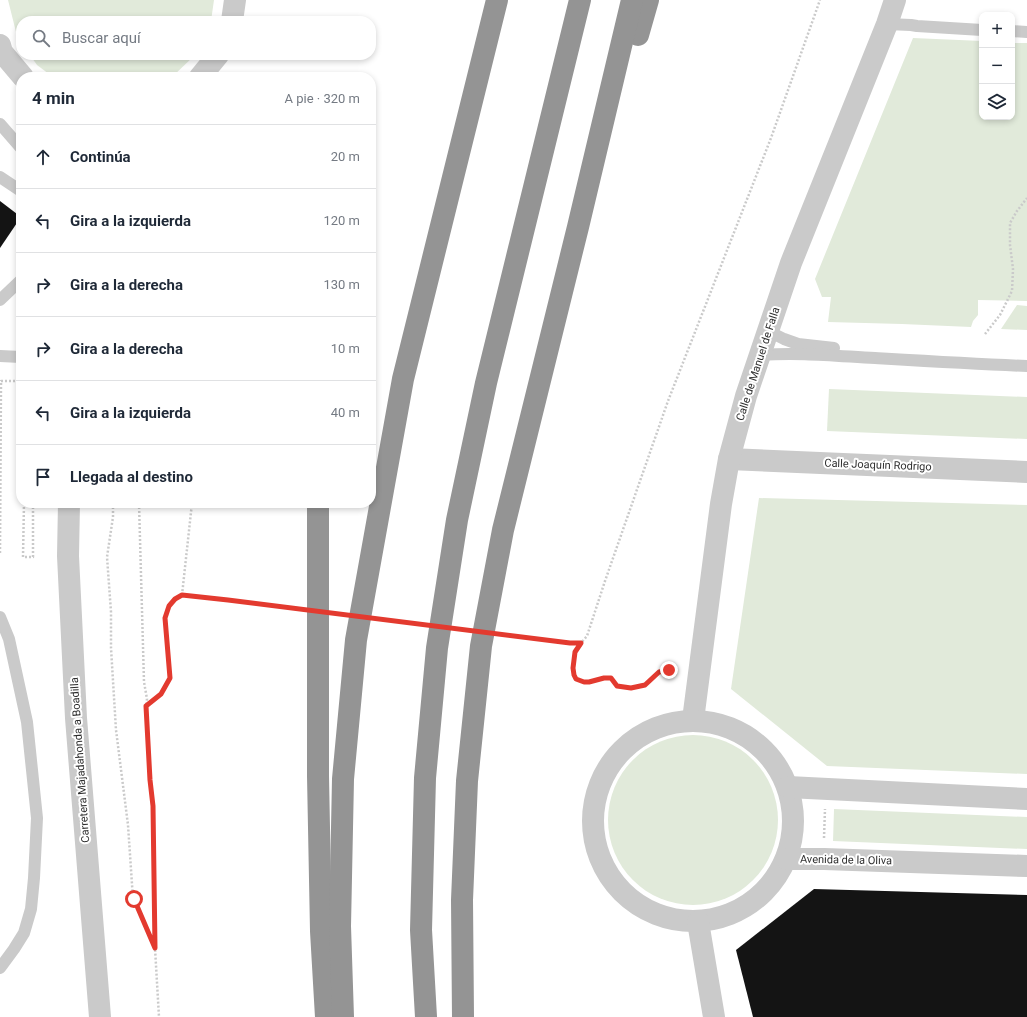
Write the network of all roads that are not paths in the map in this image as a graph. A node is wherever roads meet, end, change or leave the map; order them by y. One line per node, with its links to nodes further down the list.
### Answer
1 (235, 0): 7 (street)
2 (497, 0): 43 (highway)
3 (580, 0): 44 (highway)
4 (632, 0): 20 (highway)
5 (648, 0): 20 (highway)
6 (895, 0): 8 (street, Calle de Manuel de Falla)
7 (233, 16)
8 (887, 24): 9 (lane); 23 (street, Calle de Manuel de Falla)
9 (979, 30)
10 (1015, 31): 11 (lane)
11 (1027, 32)
12 (1, 49): 14 (street)
13 (214, 60): 15 (street)
14 (19, 72)
15 (204, 72)
16 (0, 124): 17 (lane)
17 (16, 142)
18 (0, 177): 19 (lane)
19 (16, 188)
20 (578, 227): 45 (highway)
21 (16, 285): 22 (lane)
22 (0, 300)
23 (768, 331): 24 (street, Calle de Manuel de Falla); 27 (lane)
24 (760, 355): 28 (lane); 29 (street, Calle de Manuel de Falla)
25 (0, 356): 26 (lane)
26 (16, 357)
27 (1027, 358)
28 (1027, 366)
29 (729, 459): 30 (street, Calle Joaquín Rodrigo); 34 (street, Calle de Manuel de Falla)
30 (1027, 472)
31 (69, 508): 41 (street, Carretera Majadahonda a Boadilla)
32 (318, 508): 42 (highway)
33 (0, 616): 40 (lane)
34 (693, 720): 35 (street); 39 (street, Avenida de la Oliva)
35 (788, 787): 36 (street); 37 (street)
36 (1027, 799)
37 (787, 859): 38 (street, Avenida de la Oliva); 39 (street, Avenida de la Oliva)
38 (1027, 866)
39 (698, 922): 46 (street)
40 (0, 968)
41 (100, 1017)
42 (326, 1017)
43 (343, 1017)
44 (426, 1017)
45 (463, 1017)
46 (714, 1017)

